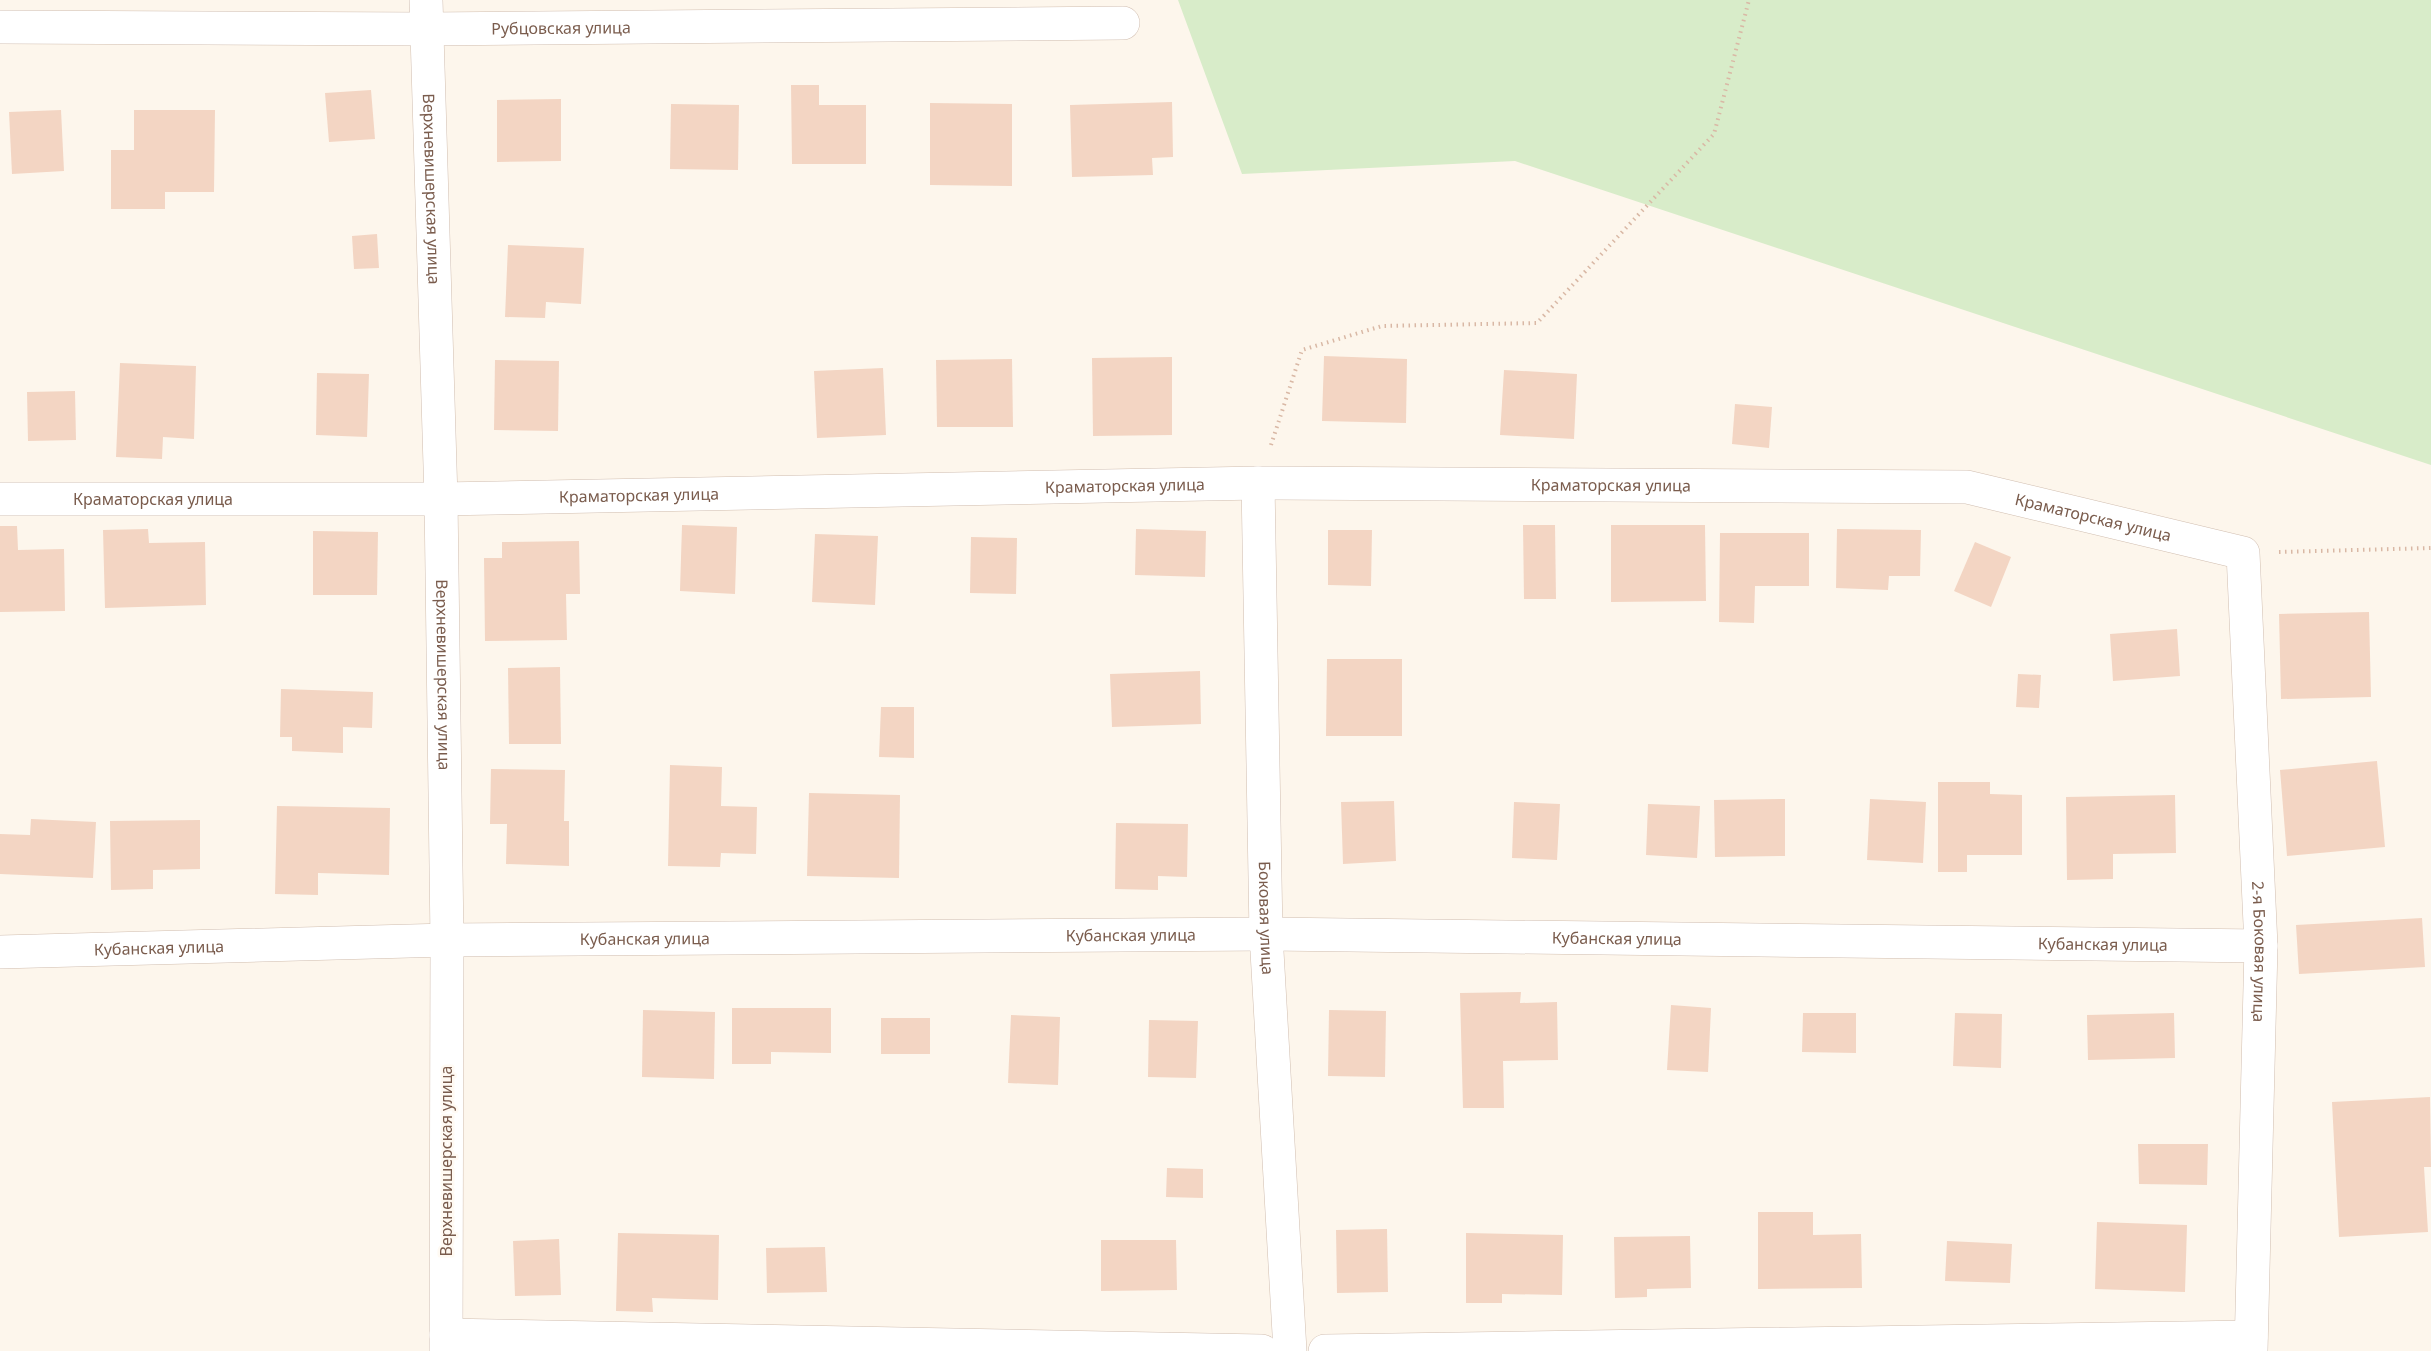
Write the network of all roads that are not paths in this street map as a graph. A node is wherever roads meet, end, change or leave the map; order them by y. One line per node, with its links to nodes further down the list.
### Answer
1 (427, 14): 2 (street, Рубцовская улица); 3 (street, Рубцовская улица); 6 (street, Верхневишерская улица)
2 (1123, 23)
3 (0, 27)
4 (1258, 483): 6 (street, Краматорская улица); 7 (street, Краматорская улица); 8 (street, Боковая улица)
5 (0, 499): 6 (street, Краматорская улица)
6 (441, 499): 9 (street, Верхневишерская улица)
7 (2243, 553): 10 (street, 2-я Боковая улица)
8 (1266, 934): 9 (street, Кубанская улица); 10 (street, Кубанская улица); 15 (street, Боковая улица)
9 (447, 940): 11 (street, Кубанская улица); 12 (street, Верхневишерская улица)
10 (2261, 946): 13 (street, 2-я Боковая улица)
11 (0, 952)
12 (446, 1343): 14 (street)
13 (2251, 1344): 16 (street)
14 (1262, 1351)
15 (1290, 1351)
16 (1325, 1351)

